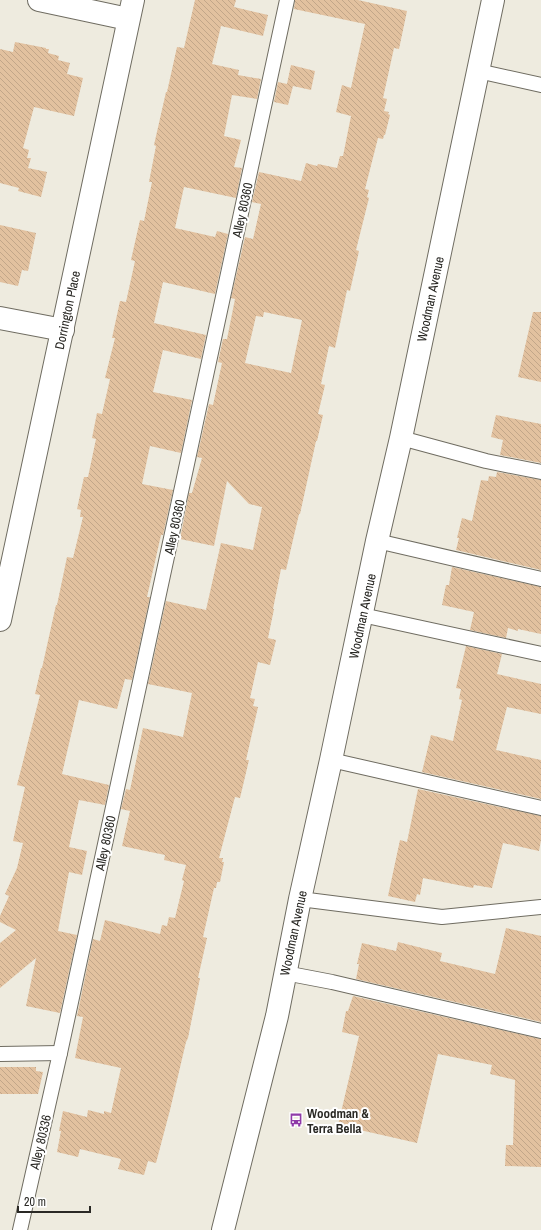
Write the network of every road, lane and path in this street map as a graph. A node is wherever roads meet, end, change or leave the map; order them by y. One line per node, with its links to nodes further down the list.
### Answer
1 (39, 0): 4 (main road)
2 (287, 0): 22 (lane, Alley 80360)
3 (493, 0): 5 (main road, Woodman Avenue)
4 (131, 10): 8 (main road, Dorrington Place)
5 (478, 71): 6 (lane); 9 (main road, Woodman Avenue)
6 (541, 85)
7 (0, 318): 8 (main road)
8 (63, 330): 14 (main road, Dorrington Place)
9 (400, 438): 10 (lane); 11 (main road, Woodman Avenue)
10 (541, 472)
11 (377, 541): 12 (lane); 13 (main road, Woodman Avenue)
12 (541, 579)
13 (362, 615): 15 (lane); 16 (main road, Woodman Avenue)
14 (0, 620)
15 (541, 654)
16 (332, 760): 17 (lane); 18 (main road, Woodman Avenue)
17 (541, 808)
18 (300, 899): 19 (lane); 20 (main road, Woodman Avenue)
19 (541, 907)
20 (285, 973): 21 (lane); 25 (main road, Woodman Avenue)
21 (541, 1031)
22 (60, 1053): 23 (lane); 24 (lane, Alley 80336)
23 (0, 1054)
24 (20, 1230)
25 (223, 1230)

